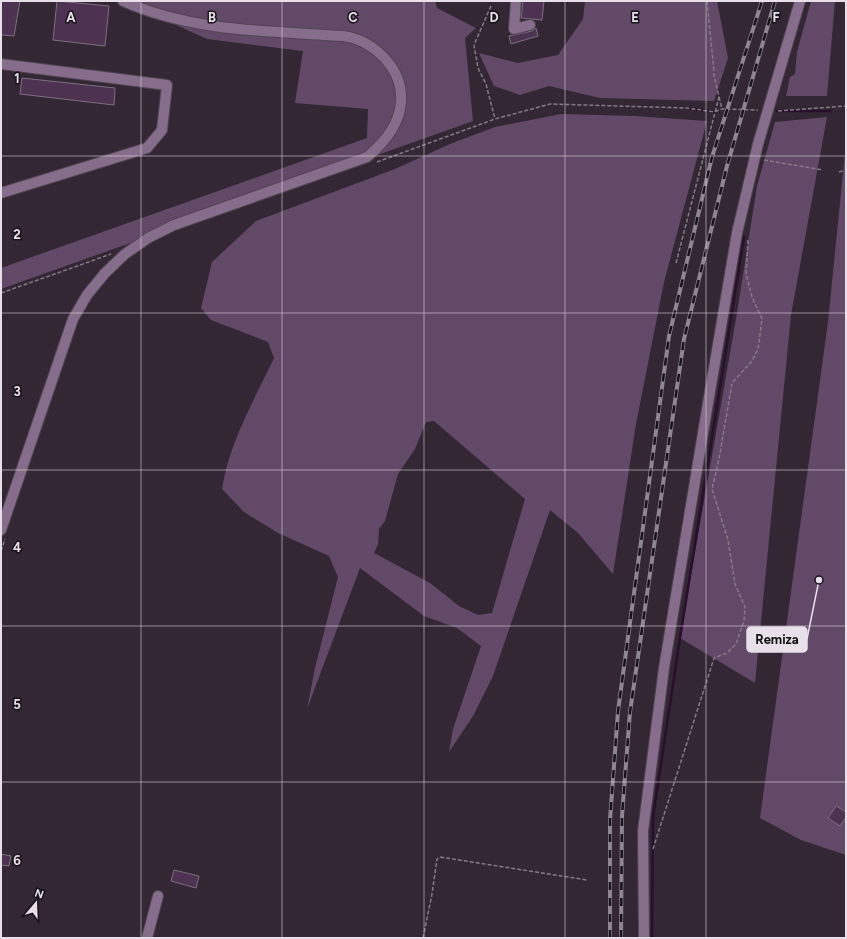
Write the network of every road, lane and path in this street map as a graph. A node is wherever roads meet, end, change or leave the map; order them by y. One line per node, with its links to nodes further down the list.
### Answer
1 (123, 1): 20 (street)
2 (516, 1): 6 (street)
3 (707, 1): 8 (path)
4 (800, 1): 13 (street)
5 (491, 6): 12 (path)
6 (530, 25)
7 (1, 64): 18 (street)
8 (719, 96): 11 (path); 11 (path)
9 (830, 106): 10 (path)
10 (846, 106)
11 (714, 112): 12 (path); 21 (path)
12 (495, 119): 14 (path)
13 (754, 158): 15 (path); 29 (street)
14 (375, 162)
15 (823, 170)
16 (846, 170): 17 (path)
17 (839, 172)
18 (1, 193)
19 (748, 240): 24 (path)
20 (125, 254): 22 (path); 23 (street)
21 (676, 263)
22 (1, 293)
23 (1, 530)
24 (652, 850)
25 (587, 880): 28 (path)
26 (158, 896): 27 (street)
27 (147, 938)
28 (423, 938)
29 (644, 938)

